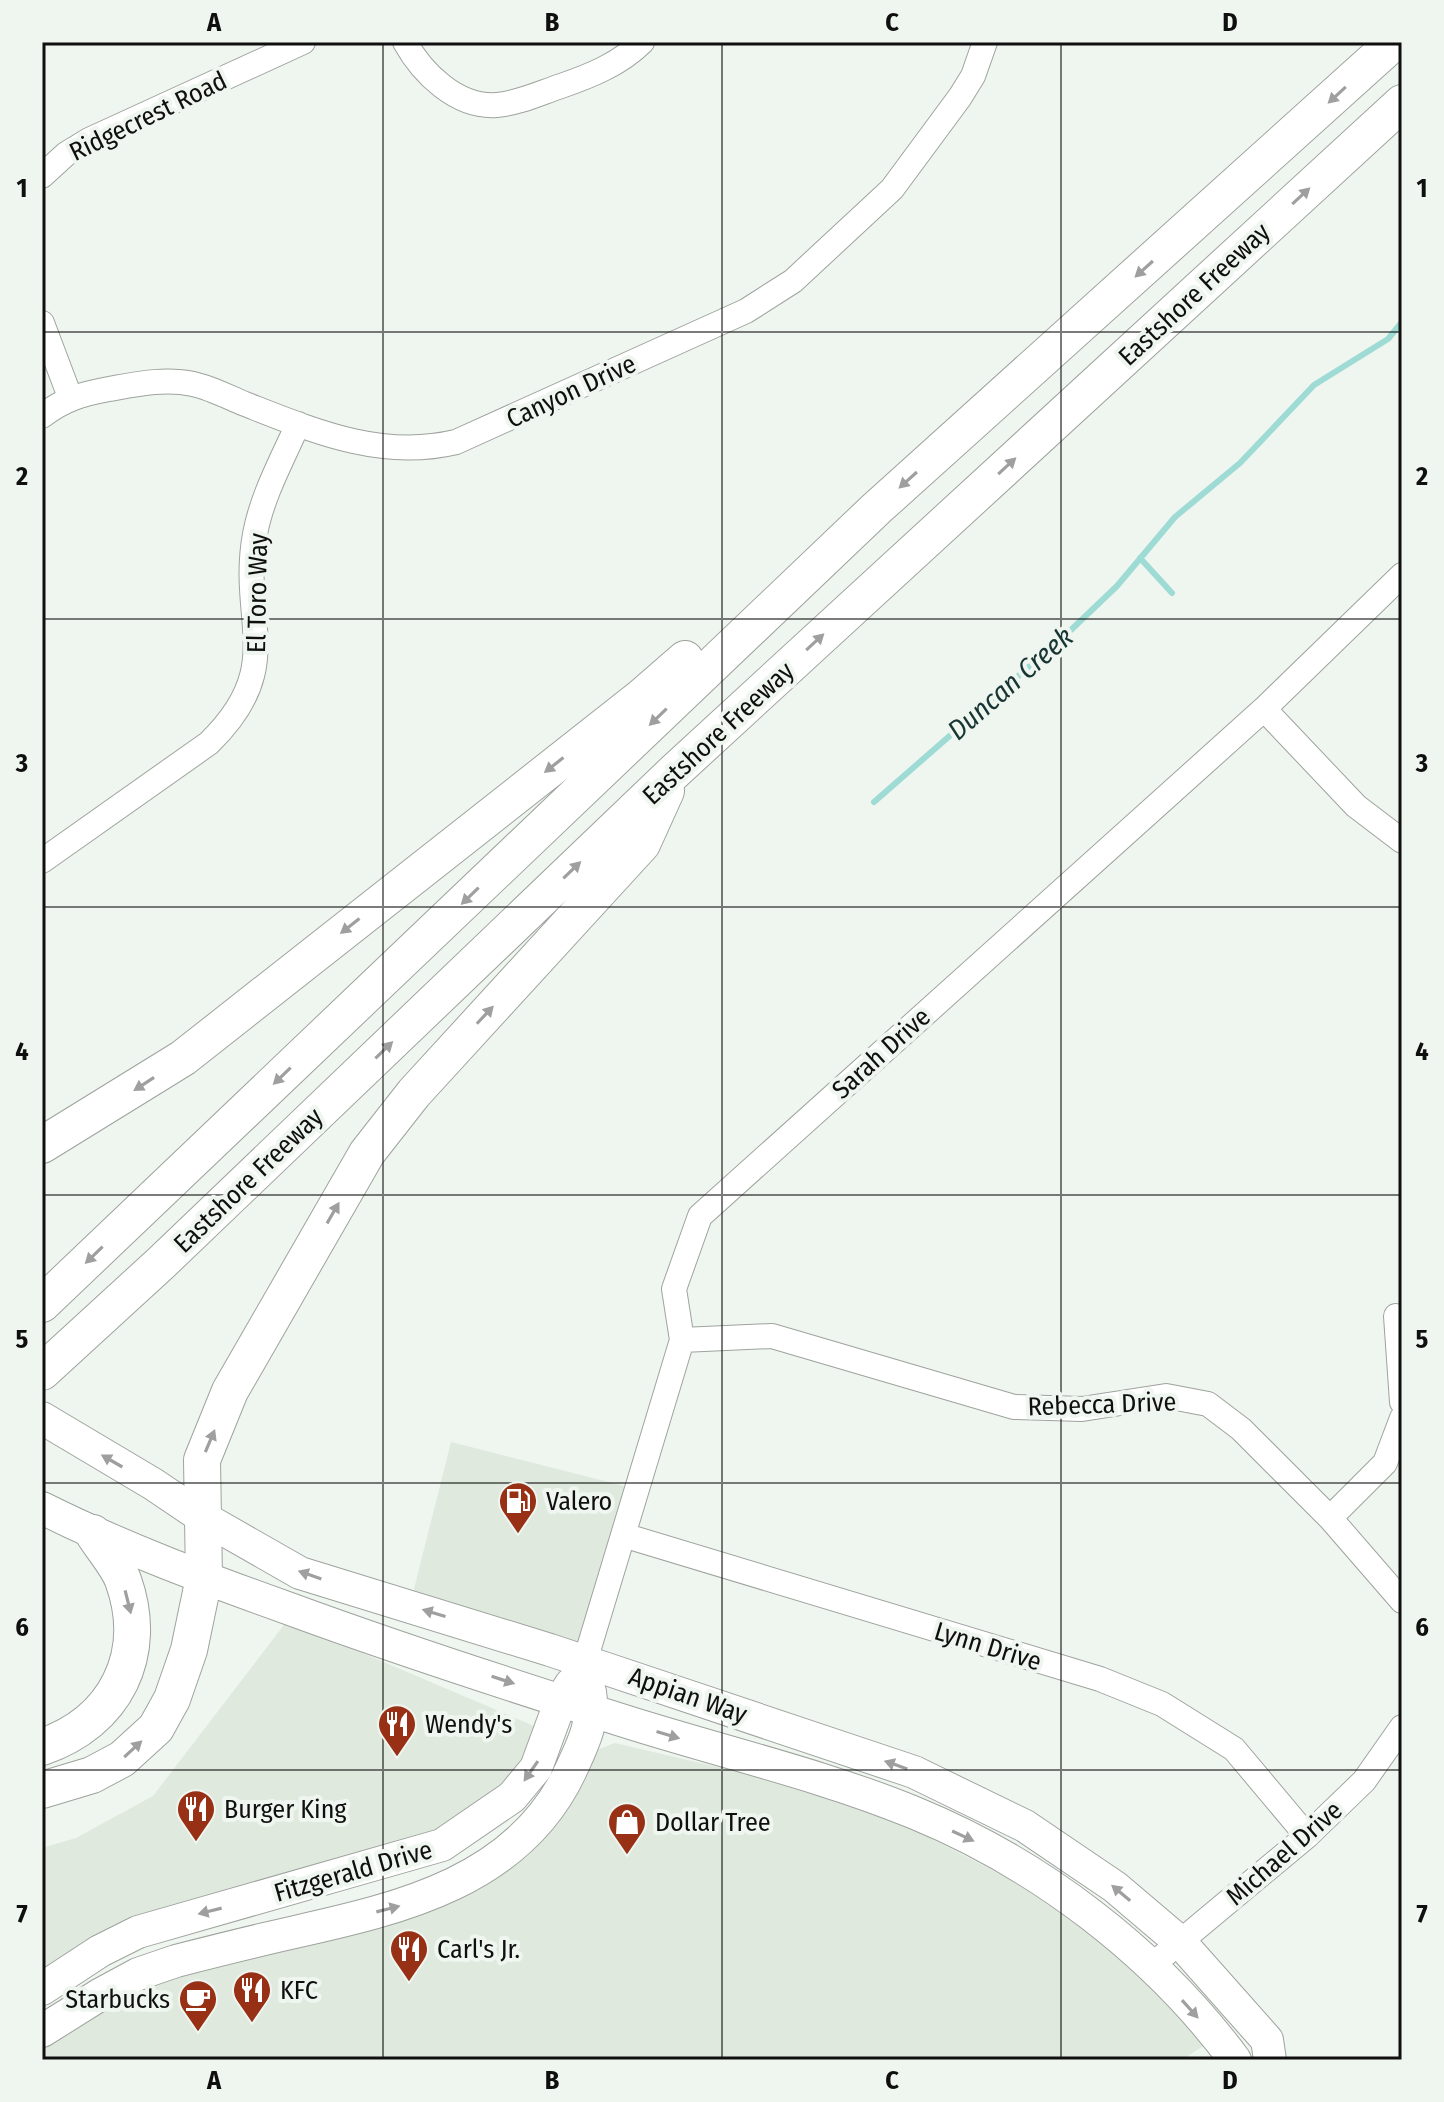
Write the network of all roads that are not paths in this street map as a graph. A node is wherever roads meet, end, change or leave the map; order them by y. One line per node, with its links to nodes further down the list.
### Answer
1 (303, 42): 7 (street, Ridgecrest Road)
2 (405, 42): 3 (street)
3 (642, 42)
4 (985, 42): 11 (street, Canyon Drive)
5 (1394, 42): 12 (highway, Eastshore Freeway, one-way to 12)
6 (1402, 103): 15 (highway, Eastshore Freeway, one-way to 6)
7 (42, 176)
8 (42, 323): 9 (street)
9 (70, 397): 10 (street, Canyon Drive); 11 (street, Canyon Drive)
10 (42, 416)
11 (298, 424): 17 (street, El Toro Way)
12 (877, 508): 18 (highway, one-way to 18); 20 (highway, Eastshore Freeway, one-way to 20)
13 (1402, 575): 14 (street, Sarah Drive)
14 (1264, 709): 16 (street); 22 (street, Sarah Drive)
15 (675, 771): 19 (highway, Eastshore Freeway, one-way to 15); 29 (highway, one-way to 15)
16 (1402, 841)
17 (42, 861)
18 (42, 1145)
19 (161, 1263): 23 (highway, Eastshore Freeway); 24 (highway)
20 (42, 1304)
21 (1396, 1316): 25 (street)
22 (682, 1340): 30 (street, Rebecca Drive); 32 (street, Sarah Drive)
23 (42, 1372)
24 (42, 1400)
25 (1402, 1402)
26 (1402, 1418): 30 (street)
27 (54, 1427): 29 (main road, Appian Way, one-way to 27)
28 (42, 1508): 31 (main road, Appian Way)
29 (202, 1517): 33 (highway); 35 (main road, Appian Way, one-way to 29)
30 (1330, 1518): 34 (street, Rebecca Drive)
31 (93, 1533): 33 (main road, Appian Way); 39 (highway, one-way to 39)
32 (623, 1535): 35 (street, Sarah Drive); 41 (street, Lynn Drive)
33 (204, 1578): 36 (main road, Appian Way, one-way to 36); 40 (highway, one-way to 33)
34 (1402, 1601)
35 (585, 1661): 36 (main road, Fitzgerald Drive); 37 (main road); 45 (main road, Appian Way, one-way to 35)
36 (561, 1700): 37 (main road, Appian Way); 42 (main road, Fitzgerald Drive, one-way to 42)
37 (593, 1712): 44 (main road, Fitzgerald Drive, one-way to 37); 47 (main road, Appian Way, one-way to 47)
38 (1402, 1727): 41 (street, Michael Drive)
39 (42, 1747)
40 (42, 1790)
41 (1307, 1836): 45 (street, Michael Drive)
42 (403, 1858): 43 (main road, Fitzgerald Drive); 44 (main road)
43 (286, 1892): 46 (main road); 48 (main road, Fitzgerald Drive, one-way to 48)
44 (285, 1934): 46 (main road, Fitzgerald Drive)
45 (1181, 1943): 47 (street, Michael Drive); 51 (main road, Appian Way)
46 (176, 1961): 49 (main road, Fitzgerald Drive)
47 (1151, 1966): 50 (main road, Appian Way, one-way to 50)
48 (42, 1989)
49 (42, 2031)
50 (1235, 2060)
51 (1270, 2060)

